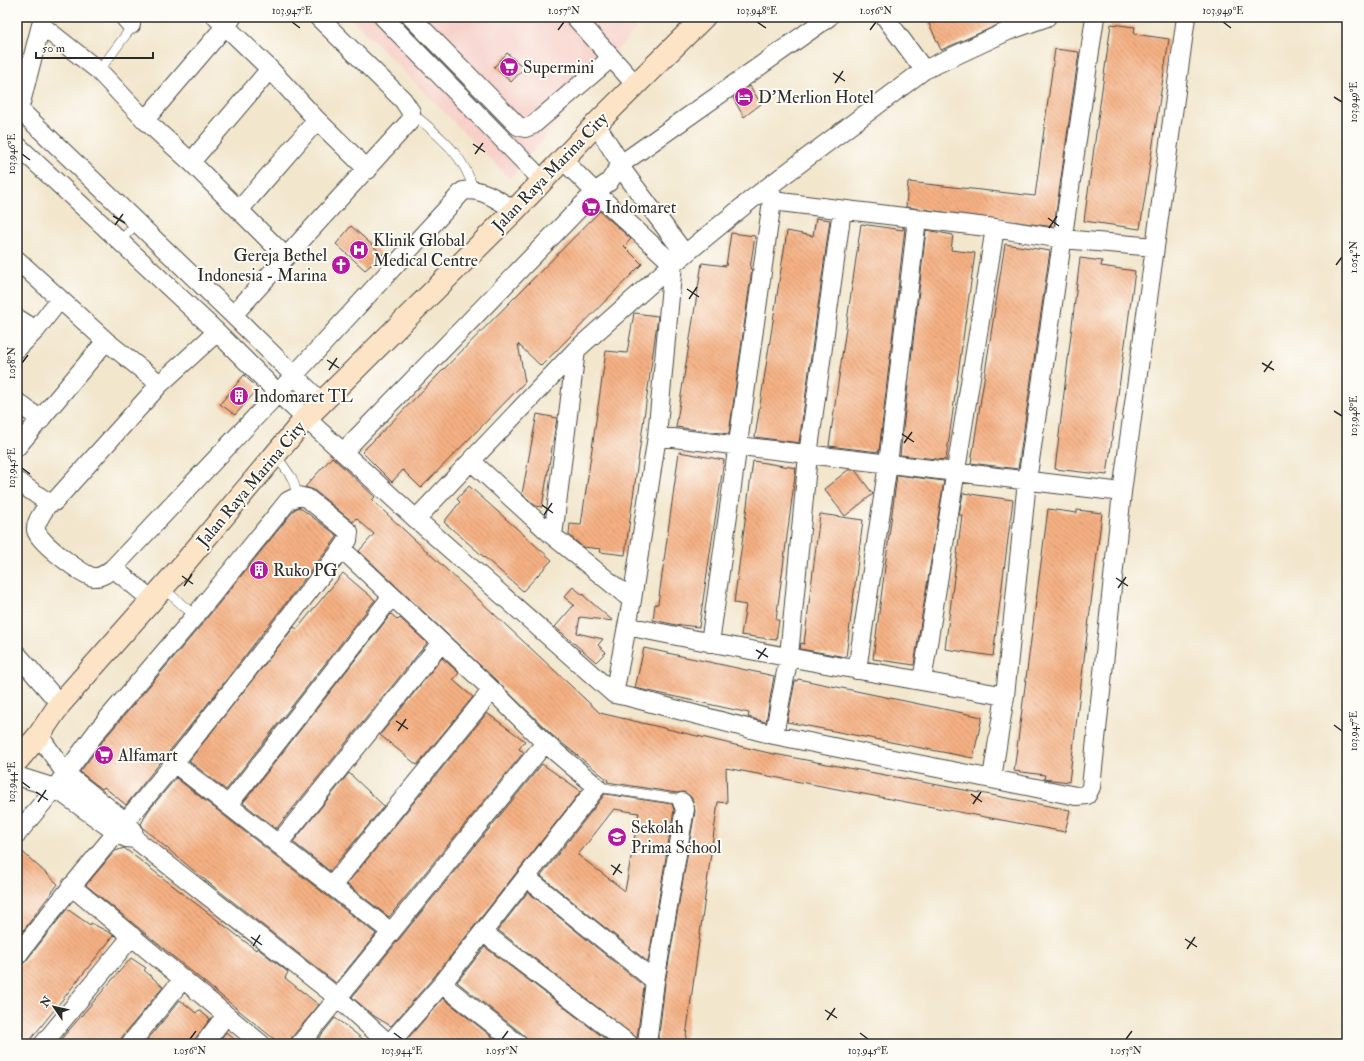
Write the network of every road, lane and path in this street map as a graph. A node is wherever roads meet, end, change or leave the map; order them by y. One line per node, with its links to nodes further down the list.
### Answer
1 (318, 17): 20 (street)
2 (383, 17): 18 (street)
3 (411, 17): 18 (street)
4 (575, 17): 14 (street)
5 (704, 17): 19 (main road, Jalan Raya Marina City)
6 (829, 17): 28 (street)
7 (885, 17): 16 (street)
8 (1047, 17): 16 (street)
9 (1095, 17): 40 (street)
10 (1186, 17): 42 (street)
11 (131, 20): 17 (lane)
12 (224, 20): 15 (street); 22 (street)
13 (42, 21): 17 (street); 21 (street)
14 (611, 58): 18 (street); 19 (street)
15 (270, 69): 23 (street); 27 (street)
16 (924, 70): 33 (street)
17 (99, 71): 22 (street)
18 (451, 73): 30 (street)
19 (635, 84): 24 (main road, Jalan Raya Marina City)
20 (411, 112): 29 (street); 31 (lane)
21 (19, 114): 38 (street)
22 (145, 120): 27 (street)
23 (317, 120): 29 (street); 34 (street)
24 (596, 124): 26 (main road, Jalan Raya Marina City); 28 (street)
25 (17, 145): 41 (street)
26 (562, 159): 30 (main road, Jalan Raya Marina City); 32 (street)
27 (191, 162): 34 (street)
28 (621, 164): 32 (street); 44 (street)
29 (368, 170): 43 (street)
30 (543, 181): 35 (main road, Jalan Raya Marina City)
31 (473, 189): 35 (street); 55 (street)
32 (595, 192): 44 (street); 65 (street)
33 (771, 194): 36 (street); 44 (street); 63 (street)
34 (240, 209): 43 (street)
35 (515, 210): 59 (main road, Jalan Raya Marina City)
36 (842, 210): 37 (street); 67 (street)
37 (917, 219): 39 (street); 69 (street)
38 (138, 223): 41 (lane); 47 (street)
39 (995, 228): 40 (street); 70 (street)
40 (1062, 239): 42 (street); 72 (street)
41 (120, 241): 50 (street)
42 (1155, 247): 73 (street)
43 (285, 256): 47 (street)
44 (679, 259): 54 (street); 62 (street)
45 (17, 260): 46 (street)
46 (60, 299): 49 (street); 51 (street)
47 (233, 315): 52 (street)
48 (17, 318): 49 (street)
49 (36, 330): 53 (street)
50 (217, 332): 52 (street); 56 (street)
51 (106, 341): 56 (street); 61 (street)
52 (244, 342): 55 (street); 57 (street)
53 (17, 349)
54 (576, 350): 68 (street); 77 (street)
55 (293, 375): 57 (street); 59 (street)
56 (160, 384): 75 (street)
57 (278, 393): 60 (street); 79 (street)
58 (17, 402): 61 (street)
59 (321, 402): 60 (main road, Jalan Raya Marina City)
60 (306, 418): 65 (street); 66 (main road, Jalan Raya Marina City)
61 (41, 420): 64 (street)
62 (657, 436): 63 (street); 82 (street)
63 (738, 446): 67 (street); 86 (street)
64 (17, 447)
65 (343, 452): 76 (street)
66 (274, 454): 74 (lane); 80 (main road, Jalan Raya Marina City)
67 (808, 455): 69 (street); 88 (street)
68 (471, 461): 76 (street); 77 (street)
69 (888, 464): 70 (street); 89 (street)
70 (956, 472): 72 (street); 90 (street)
71 (17, 481): 75 (street)
72 (1027, 481): 73 (street); 93 (street)
73 (1122, 492): 102 (street)
74 (298, 496): 78 (street); 83 (street)
75 (49, 502): 79 (street)
76 (416, 519): 92 (street)
77 (553, 536): 82 (street)
78 (342, 549): 81 (street); 99 (street)
79 (113, 568): 80 (street)
80 (158, 594): 83 (lane); 94 (main road, Jalan Raya Marina City)
81 (392, 596): 85 (street); 106 (street)
82 (632, 600): 84 (street)
83 (195, 616): 100 (street)
84 (626, 626): 86 (street); 92 (street)
85 (441, 642): 91 (street); 109 (street)
86 (710, 643): 88 (street)
87 (17, 654): 94 (street)
88 (789, 656): 89 (street); 96 (street)
89 (858, 670): 90 (street)
90 (922, 681): 93 (street)
91 (492, 690): 97 (street); 112 (street)
92 (621, 695): 96 (street)
93 (1005, 696): 102 (street)
94 (60, 704): 95 (main road, Jalan Raya Marina City)
95 (39, 735): 98 (main road, Jalan Raya Marina City); 100 (street)
96 (774, 735): 102 (street)
97 (545, 743): 103 (street); 113 (street)
98 (17, 761)
99 (174, 763): 106 (street); 107 (street)
100 (65, 773): 104 (street); 107 (street)
101 (17, 776): 104 (street)
102 (992, 778)
103 (597, 787): 105 (lane); 110 (street)
104 (55, 788): 107 (street); 108 (street)
105 (682, 802): 118 (street)
106 (228, 806): 109 (street)
107 (122, 828): 111 (street); 120 (street)
108 (17, 834)
109 (278, 844): 112 (street)
110 (527, 878): 114 (street); 118 (street)
111 (71, 886): 115 (street); 116 (street)
112 (332, 886): 113 (street)
113 (391, 932): 120 (street)
114 (484, 932): 119 (street); 128 (street)
115 (132, 936): 117 (street); 122 (street)
116 (17, 956)
117 (183, 978): 121 (street); 123 (street)
118 (655, 981): 129 (street)
119 (442, 984): 120 (street); 127 (street)
120 (338, 998): 126 (street)
121 (226, 1015): 124 (street); 125 (street)
122 (42, 1044)
123 (130, 1044)
124 (204, 1044)
125 (261, 1044)
126 (300, 1044)
127 (518, 1044)
128 (629, 1044)
129 (647, 1044)

